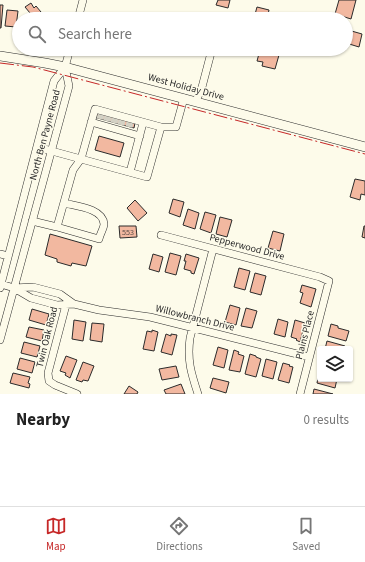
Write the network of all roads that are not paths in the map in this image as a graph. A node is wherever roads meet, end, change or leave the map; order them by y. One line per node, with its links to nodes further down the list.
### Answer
1 (83, 0): 2 (street)
2 (80, 12)
3 (0, 56): 6 (main road, West Holiday Drive)
4 (68, 56): 6 (street)
5 (210, 56): 8 (street)
6 (65, 67): 7 (main road, West Holiday Drive); 14 (street, North Ben Payne Road); 16 (street, North Ben Payne Road)
7 (184, 98): 8 (main road, West Holiday Drive); 12 (street)
8 (196, 102): 15 (main road, West Holiday Drive)
9 (110, 120): 11 (street); 11 (street); 17 (street)
10 (143, 122): 11 (street); 12 (street); 13 (street)
11 (130, 125): 13 (street)
12 (161, 127): 18 (street)
13 (140, 136): 18 (street)
14 (37, 147): 16 (street); 25 (street, North Ben Payne Road)
15 (365, 147)
16 (52, 151): 17 (street); 20 (street, North Ben Payne Road)
17 (81, 159): 18 (street); 19 (street)
18 (130, 172)
19 (64, 204): 21 (street); 21 (street)
20 (32, 221): 21 (street); 28 (street, North Ben Payne Road)
21 (57, 226)
22 (161, 235): 23 (street, Pepperwood Drive)
23 (213, 249): 26 (street, Pepperwood Drive); 30 (street)
24 (0, 254): 25 (street)
25 (8, 256): 27 (street, North Ben Payne Road)
26 (328, 281): 32 (street, Plains Place)
27 (0, 286): 28 (street, Willowbranch Drive)
28 (14, 288): 29 (street, Willowbranch Drive); 29 (street, Willowbranch Drive); 31 (street, North Ben Payne Road)
29 (66, 302): 30 (street, Willowbranch Drive); 33 (street, Twin Oak Road)
30 (193, 328): 32 (street, Willowbranch Drive); 34 (street)
31 (0, 340)
32 (309, 356): 35 (street, Plains Place)
33 (77, 394)
34 (198, 394)
35 (300, 394)

